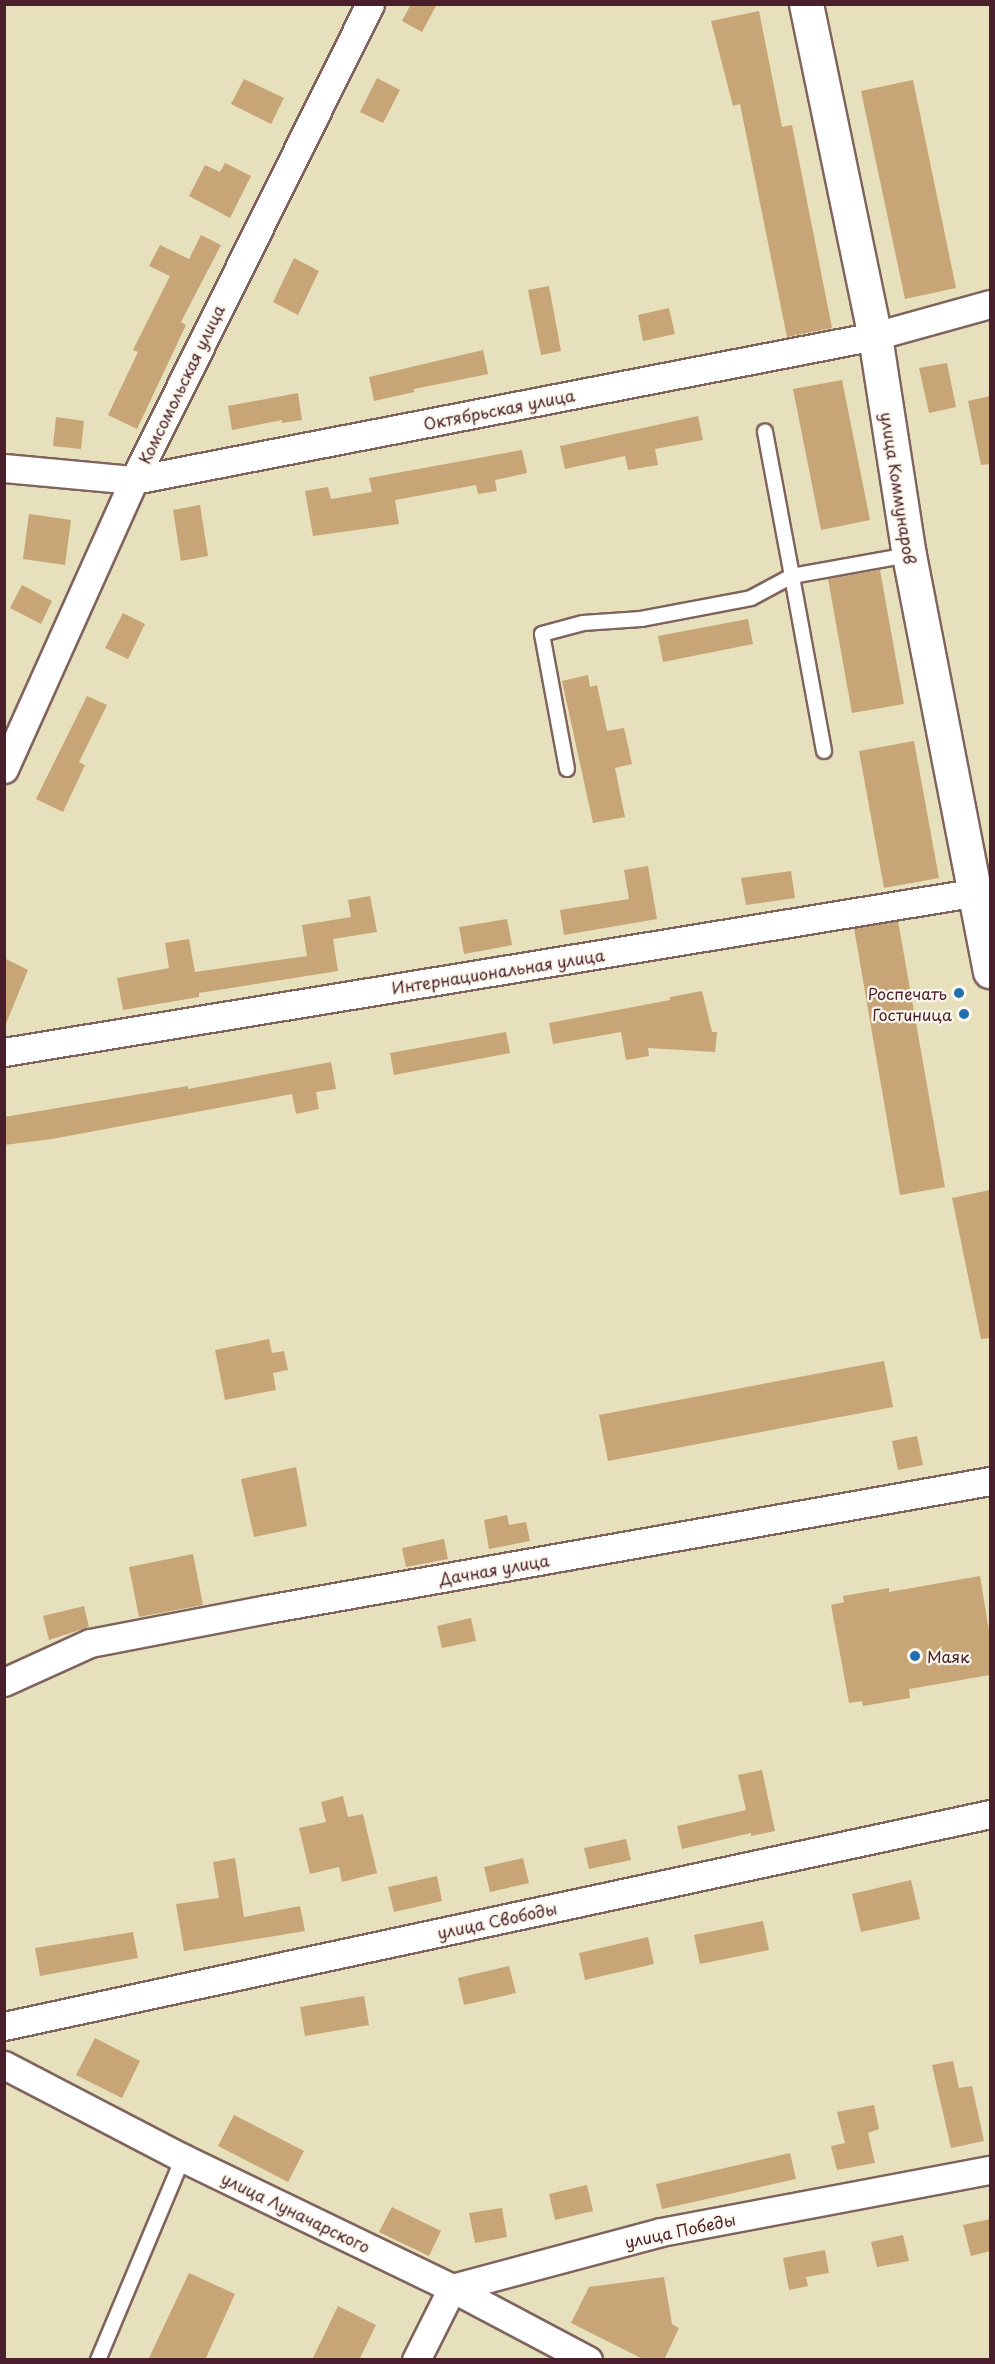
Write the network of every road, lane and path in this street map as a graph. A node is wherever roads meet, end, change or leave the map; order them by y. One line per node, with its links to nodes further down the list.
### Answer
1 (369, 4): 7 (street, Комсомольская улица)
2 (806, 4): 4 (main road, улица Коммунаров)
3 (990, 304): 4 (street, Октябрьская улица)
4 (875, 336): 7 (street, Октябрьская улица); 8 (main road, улица Коммунаров)
5 (765, 432): 9 (lane)
6 (4, 468): 7 (street, Октябрьская улица)
7 (134, 480): 11 (street, Комсомольская улица)
8 (909, 555): 9 (lane); 13 (main road, улица Коммунаров)
9 (792, 576): 10 (lane); 12 (lane)
10 (824, 751)
11 (4, 769)
12 (567, 769)
13 (983, 891): 14 (main road, улица Коммунаров); 15 (street, Интернациональная улица)
14 (990, 971)
15 (4, 1052)
16 (990, 1481): 17 (street, Дачная улица)
17 (4, 1682)
18 (990, 1814): 19 (street, улица Свободы)
19 (4, 2026)
20 (4, 2065): 21 (street, улица Луначарского)
21 (183, 2158): 23 (street, улица Луначарского); 24 (lane)
22 (990, 2170): 23 (street, улица Победы)
23 (452, 2288): 25 (street); 26 (street, улица Луначарского)
24 (98, 2360)
25 (416, 2360)
26 (588, 2360)

